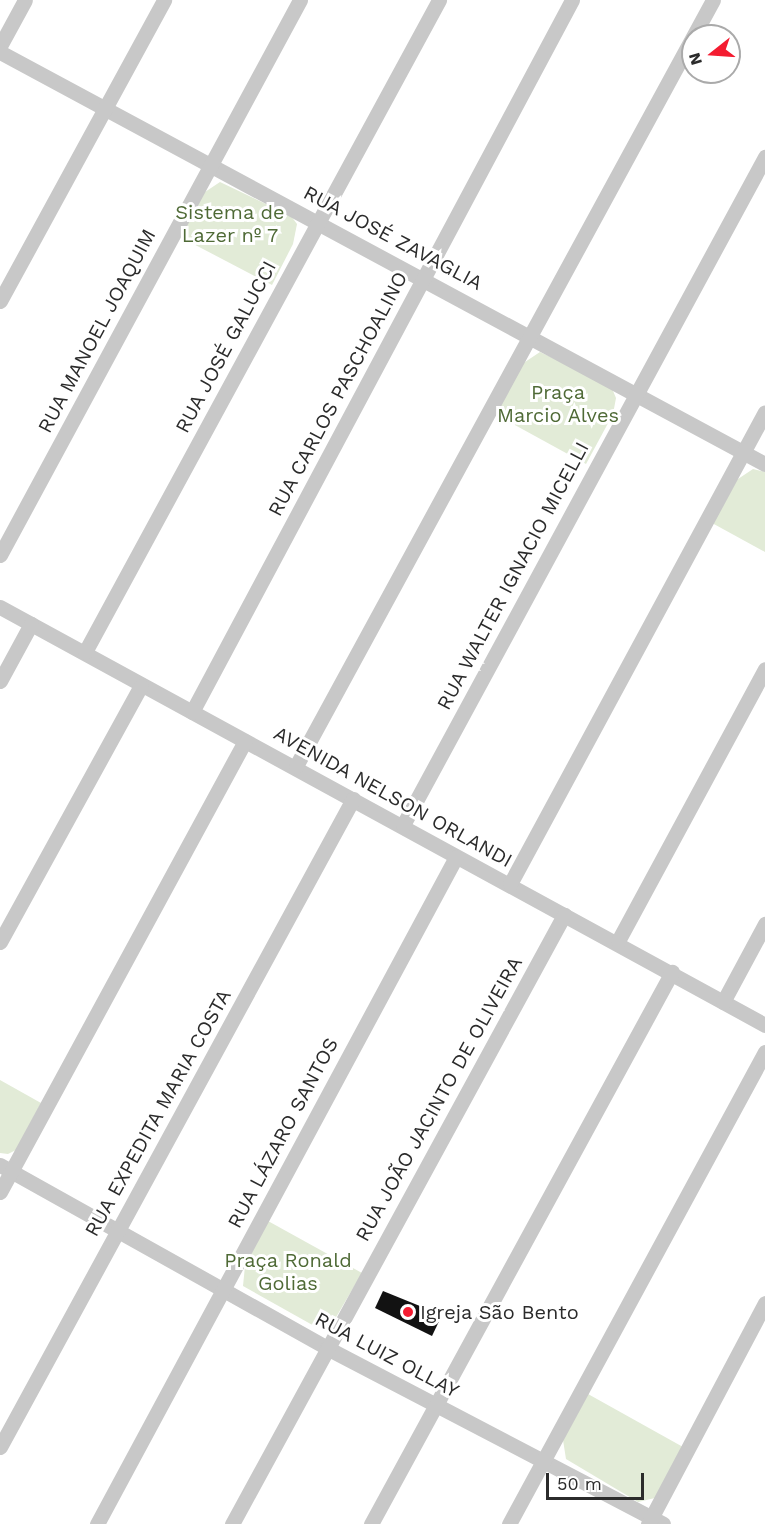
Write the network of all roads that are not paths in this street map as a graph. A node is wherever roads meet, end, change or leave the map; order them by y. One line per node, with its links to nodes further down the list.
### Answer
1 (25, 0): 7 (street)
2 (164, 0): 9 (street)
3 (300, 0): 11 (street, RUA MANOEL JOAQUIM)
4 (439, 0): 12 (street, RUA JOSÉ GALUCCI)
5 (572, 0): 13 (street, RUA CARLOS PASCHOALINO)
6 (713, 0): 15 (street)
7 (0, 46)
8 (0, 52): 9 (street, RUA JOSÉ ZAVAGLIA)
9 (105, 107): 11 (street, RUA JOSÉ ZAVAGLIA); 14 (street)
10 (765, 157): 16 (street, RUA WALTER IGNACIO MICELLI)
11 (211, 164): 12 (street, RUA JOSÉ ZAVAGLIA); 20 (street, RUA MANOEL JOAQUIM)
12 (318, 222): 13 (street, RUA JOSÉ ZAVAGLIA); 23 (street, RUA JOSÉ GALUCCI)
13 (423, 279): 15 (street, RUA JOSÉ ZAVAGLIA); 27 (street, RUA CARLOS PASCHOALINO)
14 (0, 301)
15 (529, 334): 16 (street, RUA JOSÉ ZAVAGLIA); 29 (street)
16 (635, 393): 18 (street, RUA JOSÉ ZAVAGLIA); 31 (street, RUA WALTER IGNACIO MICELLI)
17 (765, 412): 18 (street)
18 (744, 452): 19 (street, RUA JOSÉ ZAVAGLIA); 33 (street)
19 (765, 464)
20 (0, 555)
21 (0, 607): 22 (street, AVENIDA NELSON ORLANDI)
22 (31, 624): 23 (street, AVENIDA NELSON ORLANDI); 25 (street)
23 (85, 652): 26 (street, AVENIDA NELSON ORLANDI)
24 (765, 669): 36 (street)
25 (0, 681)
26 (141, 686): 27 (street, AVENIDA NELSON ORLANDI); 37 (street)
27 (192, 712): 28 (street, AVENIDA NELSON ORLANDI)
28 (245, 741): 29 (street, AVENIDA NELSON ORLANDI); 42 (street)
29 (296, 766): 30 (street, AVENIDA NELSON ORLANDI)
30 (352, 799): 31 (street, AVENIDA NELSON ORLANDI); 44 (street, RUA EXPEDITA MARIA COSTA)
31 (403, 825): 32 (street, AVENIDA NELSON ORLANDI)
32 (456, 857): 33 (street, AVENIDA NELSON ORLANDI); 45 (street, RUA LÁZARO SANTOS)
33 (510, 884): 34 (street, AVENIDA NELSON ORLANDI)
34 (564, 915): 36 (street, AVENIDA NELSON ORLANDI); 47 (street, RUA JOÃO JACINTO DE OLIVEIRA)
35 (765, 924): 39 (street)
36 (618, 941): 38 (street, AVENIDA NELSON ORLANDI)
37 (0, 942)
38 (672, 972): 39 (street, AVENIDA NELSON ORLANDI); 48 (street)
39 (723, 1002): 40 (street, AVENIDA NELSON ORLANDI)
40 (765, 1024)
41 (765, 1052): 50 (street)
42 (6, 1168): 43 (street); 44 (street, RUA LUIZ OLLAY)
43 (0, 1192)
44 (117, 1231): 45 (street, RUA LUIZ OLLAY); 49 (street, RUA EXPEDITA MARIA COSTA)
45 (223, 1288): 47 (street, RUA LUIZ OLLAY); 52 (street, RUA LÁZARO SANTOS)
46 (765, 1303): 51 (street)
47 (327, 1348): 48 (street, RUA LUIZ OLLAY); 53 (street, RUA JOÃO JACINTO DE OLIVEIRA)
48 (436, 1404): 50 (street, RUA LUIZ OLLAY); 54 (street)
49 (0, 1447)
50 (543, 1461): 51 (street, RUA LUIZ OLLAY); 55 (street)
51 (654, 1522)
52 (97, 1524)
53 (232, 1524)
54 (371, 1524)
55 (509, 1524)

